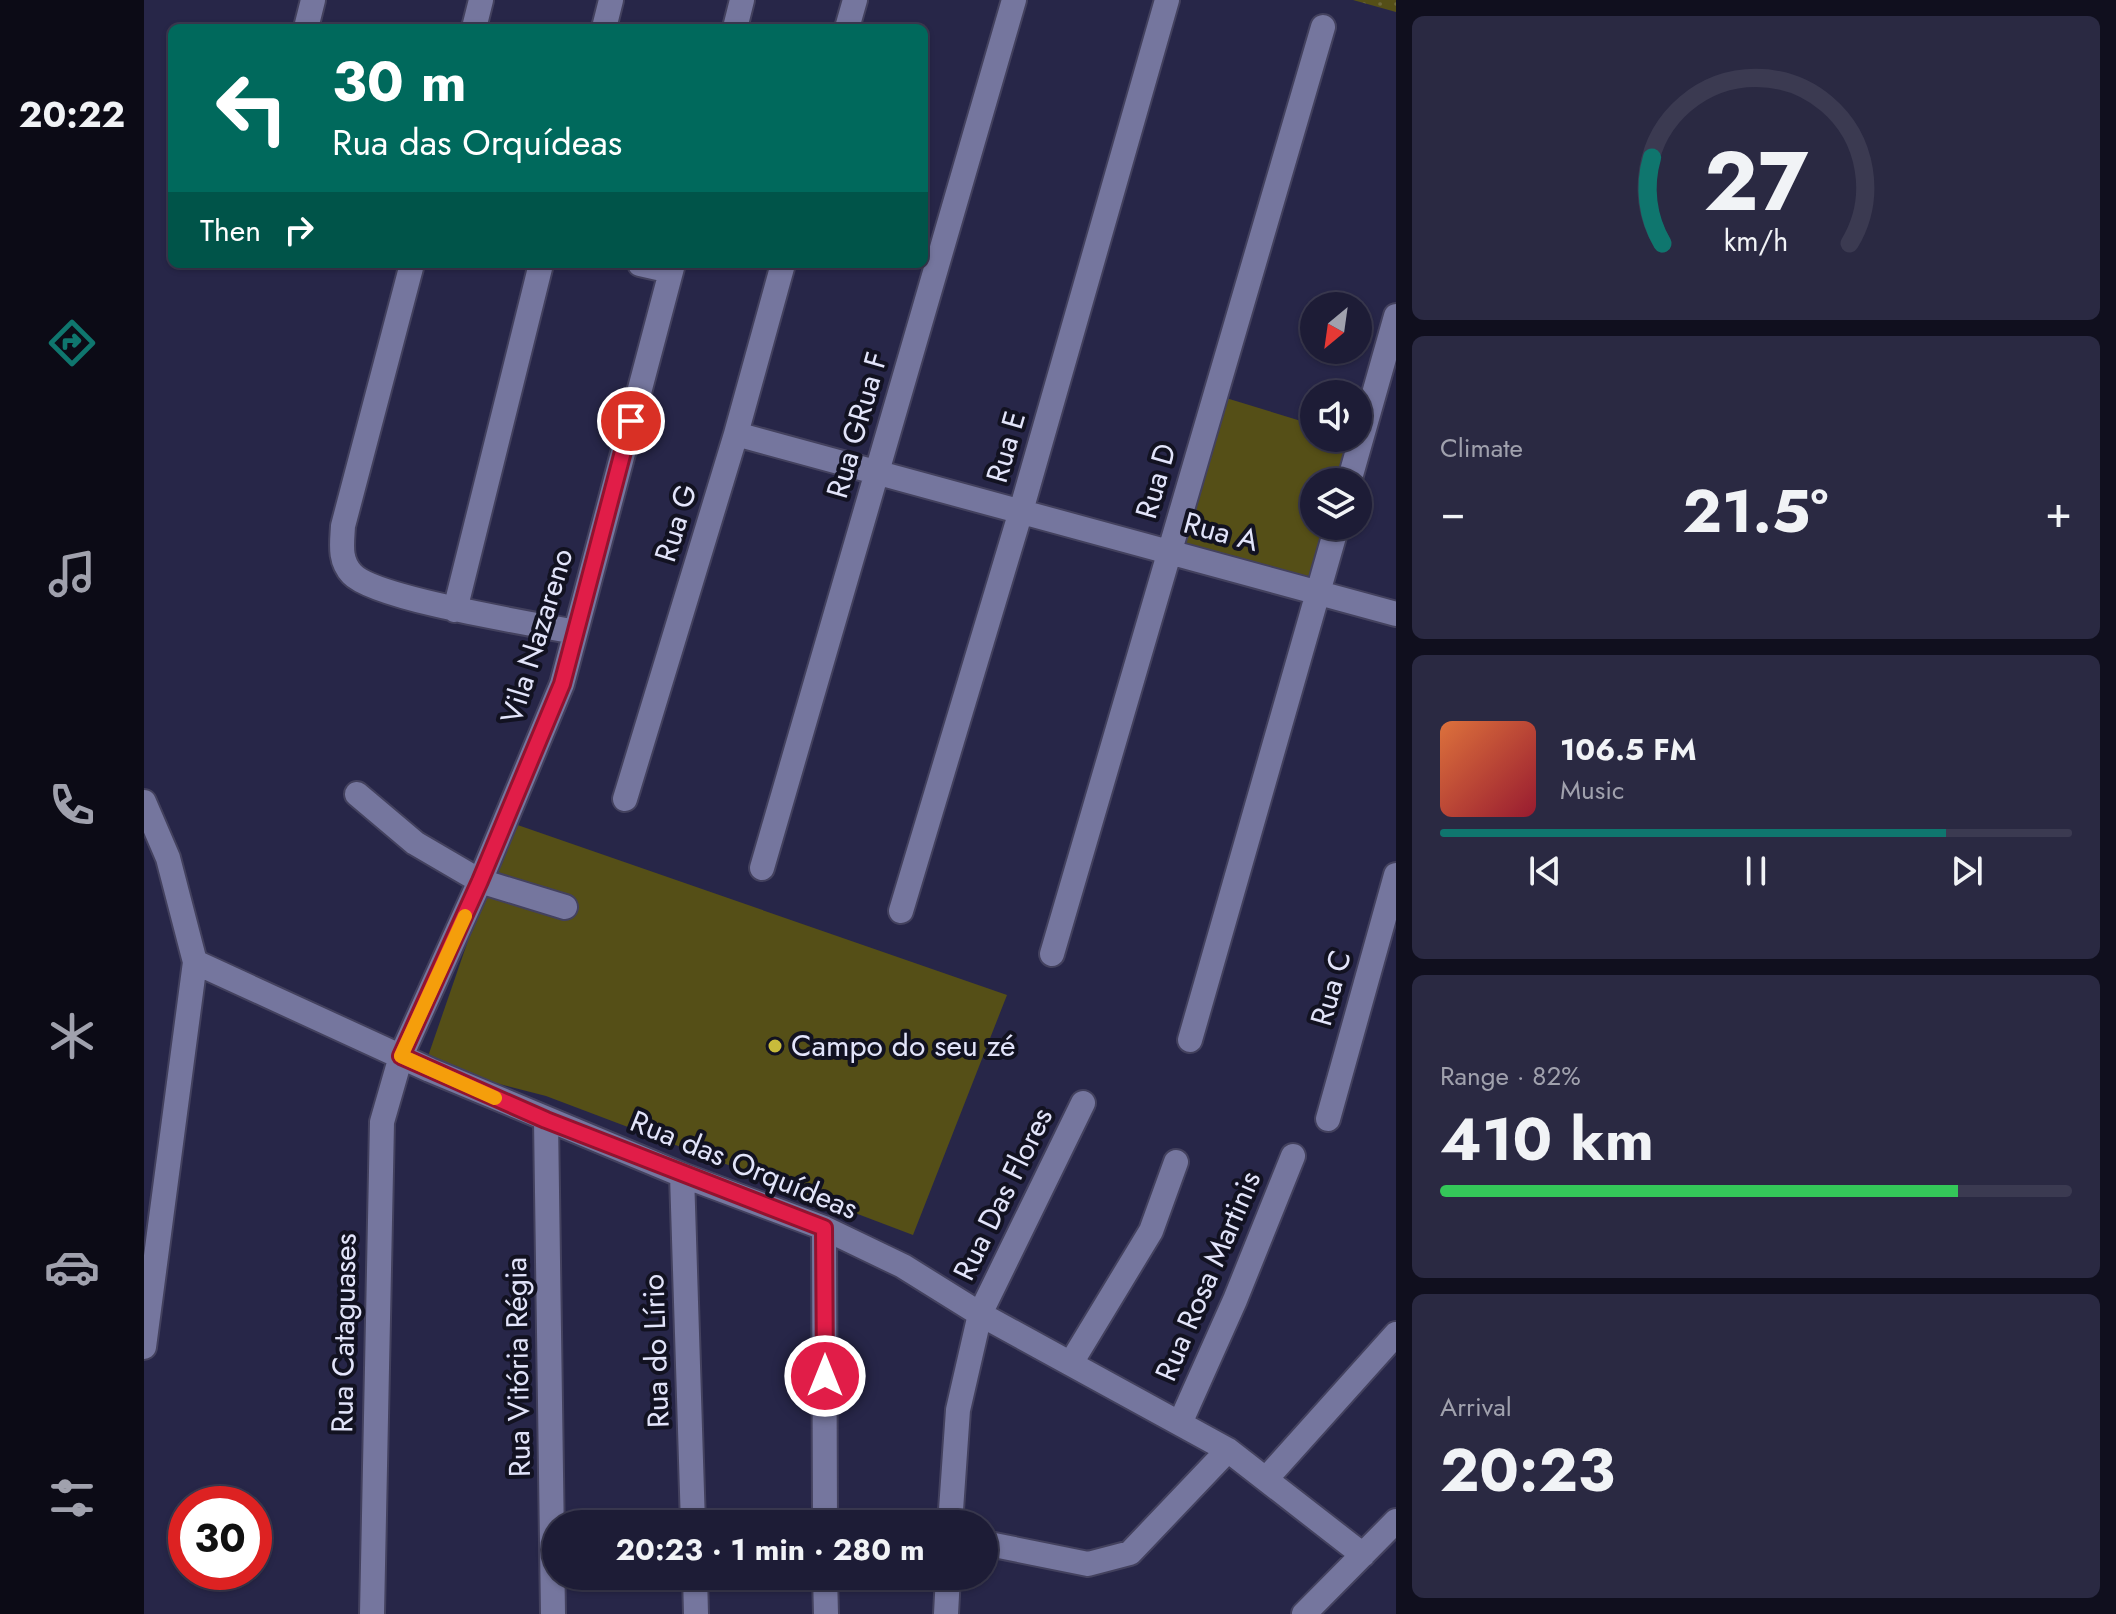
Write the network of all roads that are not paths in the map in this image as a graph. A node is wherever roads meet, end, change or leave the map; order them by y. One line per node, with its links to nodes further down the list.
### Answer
1 (313, 0): 8 (street)
2 (481, 0): 9 (street)
3 (611, 0): 10 (street)
4 (742, 0): 11 (street)
5 (855, 0): 12 (street)
6 (1014, 0): 21 (street, Rua GRua F)
7 (1167, 0): 22 (street, Rua E)
8 (307, 24)
9 (475, 24)
10 (605, 24)
11 (736, 24)
12 (848, 24)
13 (1323, 27): 24 (street, Rua D)
14 (411, 268): 26 (street)
15 (540, 268): 26 (street)
16 (672, 268): 28 (street, Vila Nazareno)
17 (782, 268): 19 (street, Rua G)
18 (1396, 316): 20 (street)
19 (736, 434): 21 (street, Rua A); 30 (street, Rua G)
20 (1353, 468)
21 (877, 471): 22 (street, Rua A); 32 (street, Rua GRua F)
22 (1021, 511): 24 (street, Rua A); 36 (street, Rua E)
23 (1333, 540): 25 (street)
24 (1169, 552): 25 (street, Rua A); 37 (street, Rua D)
25 (1318, 592): 27 (street, Rua A); 39 (street)
26 (455, 610): 28 (street)
27 (1396, 614)
28 (575, 632): 34 (street, Vila Nazareno)
29 (357, 794): 34 (street)
30 (625, 799)
31 (144, 802): 38 (street)
32 (762, 868)
33 (1396, 875): 42 (street, Rua C)
34 (480, 881): 35 (street); 40 (street, Vila Nazareno)
35 (565, 907)
36 (901, 911)
37 (1052, 954)
38 (195, 962): 40 (street, Rua das Orquídeas); 50 (street)
39 (1190, 1040)
40 (401, 1056): 43 (street, Rua das Orquídeas); 64 (street, Rua Cataguases)
41 (1083, 1103): 48 (street, Rua Das Flores)
42 (1328, 1119)
43 (546, 1120): 46 (street, Rua das Orquídeas); 65 (street, Rua Vitória Régia)
44 (1293, 1156): 52 (street, Rua Rosa Martinis)
45 (1176, 1162): 51 (street)
46 (682, 1175): 47 (street, Rua das Orquídeas); 55 (street, Rua do Lírio)
47 (824, 1228): 48 (street, Rua das Orquídeas); 56 (street)
48 (980, 1314): 51 (street, Rua das Orquídeas); 57 (street, Rua Das Flores)
49 (1396, 1334): 54 (street)
50 (144, 1347)
51 (1071, 1363): 52 (street, Rua das Orquídeas)
52 (1181, 1421): 53 (street, Rua das Orquídeas)
53 (1228, 1450): 54 (street, Rua das Orquídeas); 59 (street)
54 (1266, 1479): 60 (street, Rua das Orquídeas)
55 (693, 1510)
56 (825, 1510)
57 (951, 1510)
58 (1396, 1521): 60 (street)
59 (998, 1546)
60 (1363, 1555): 69 (street)
61 (695, 1590): 66 (street)
62 (825, 1590): 67 (street)
63 (947, 1590): 68 (street)
64 (372, 1614)
65 (553, 1614)
66 (696, 1614)
67 (826, 1614)
68 (946, 1614)
69 (1304, 1614)

